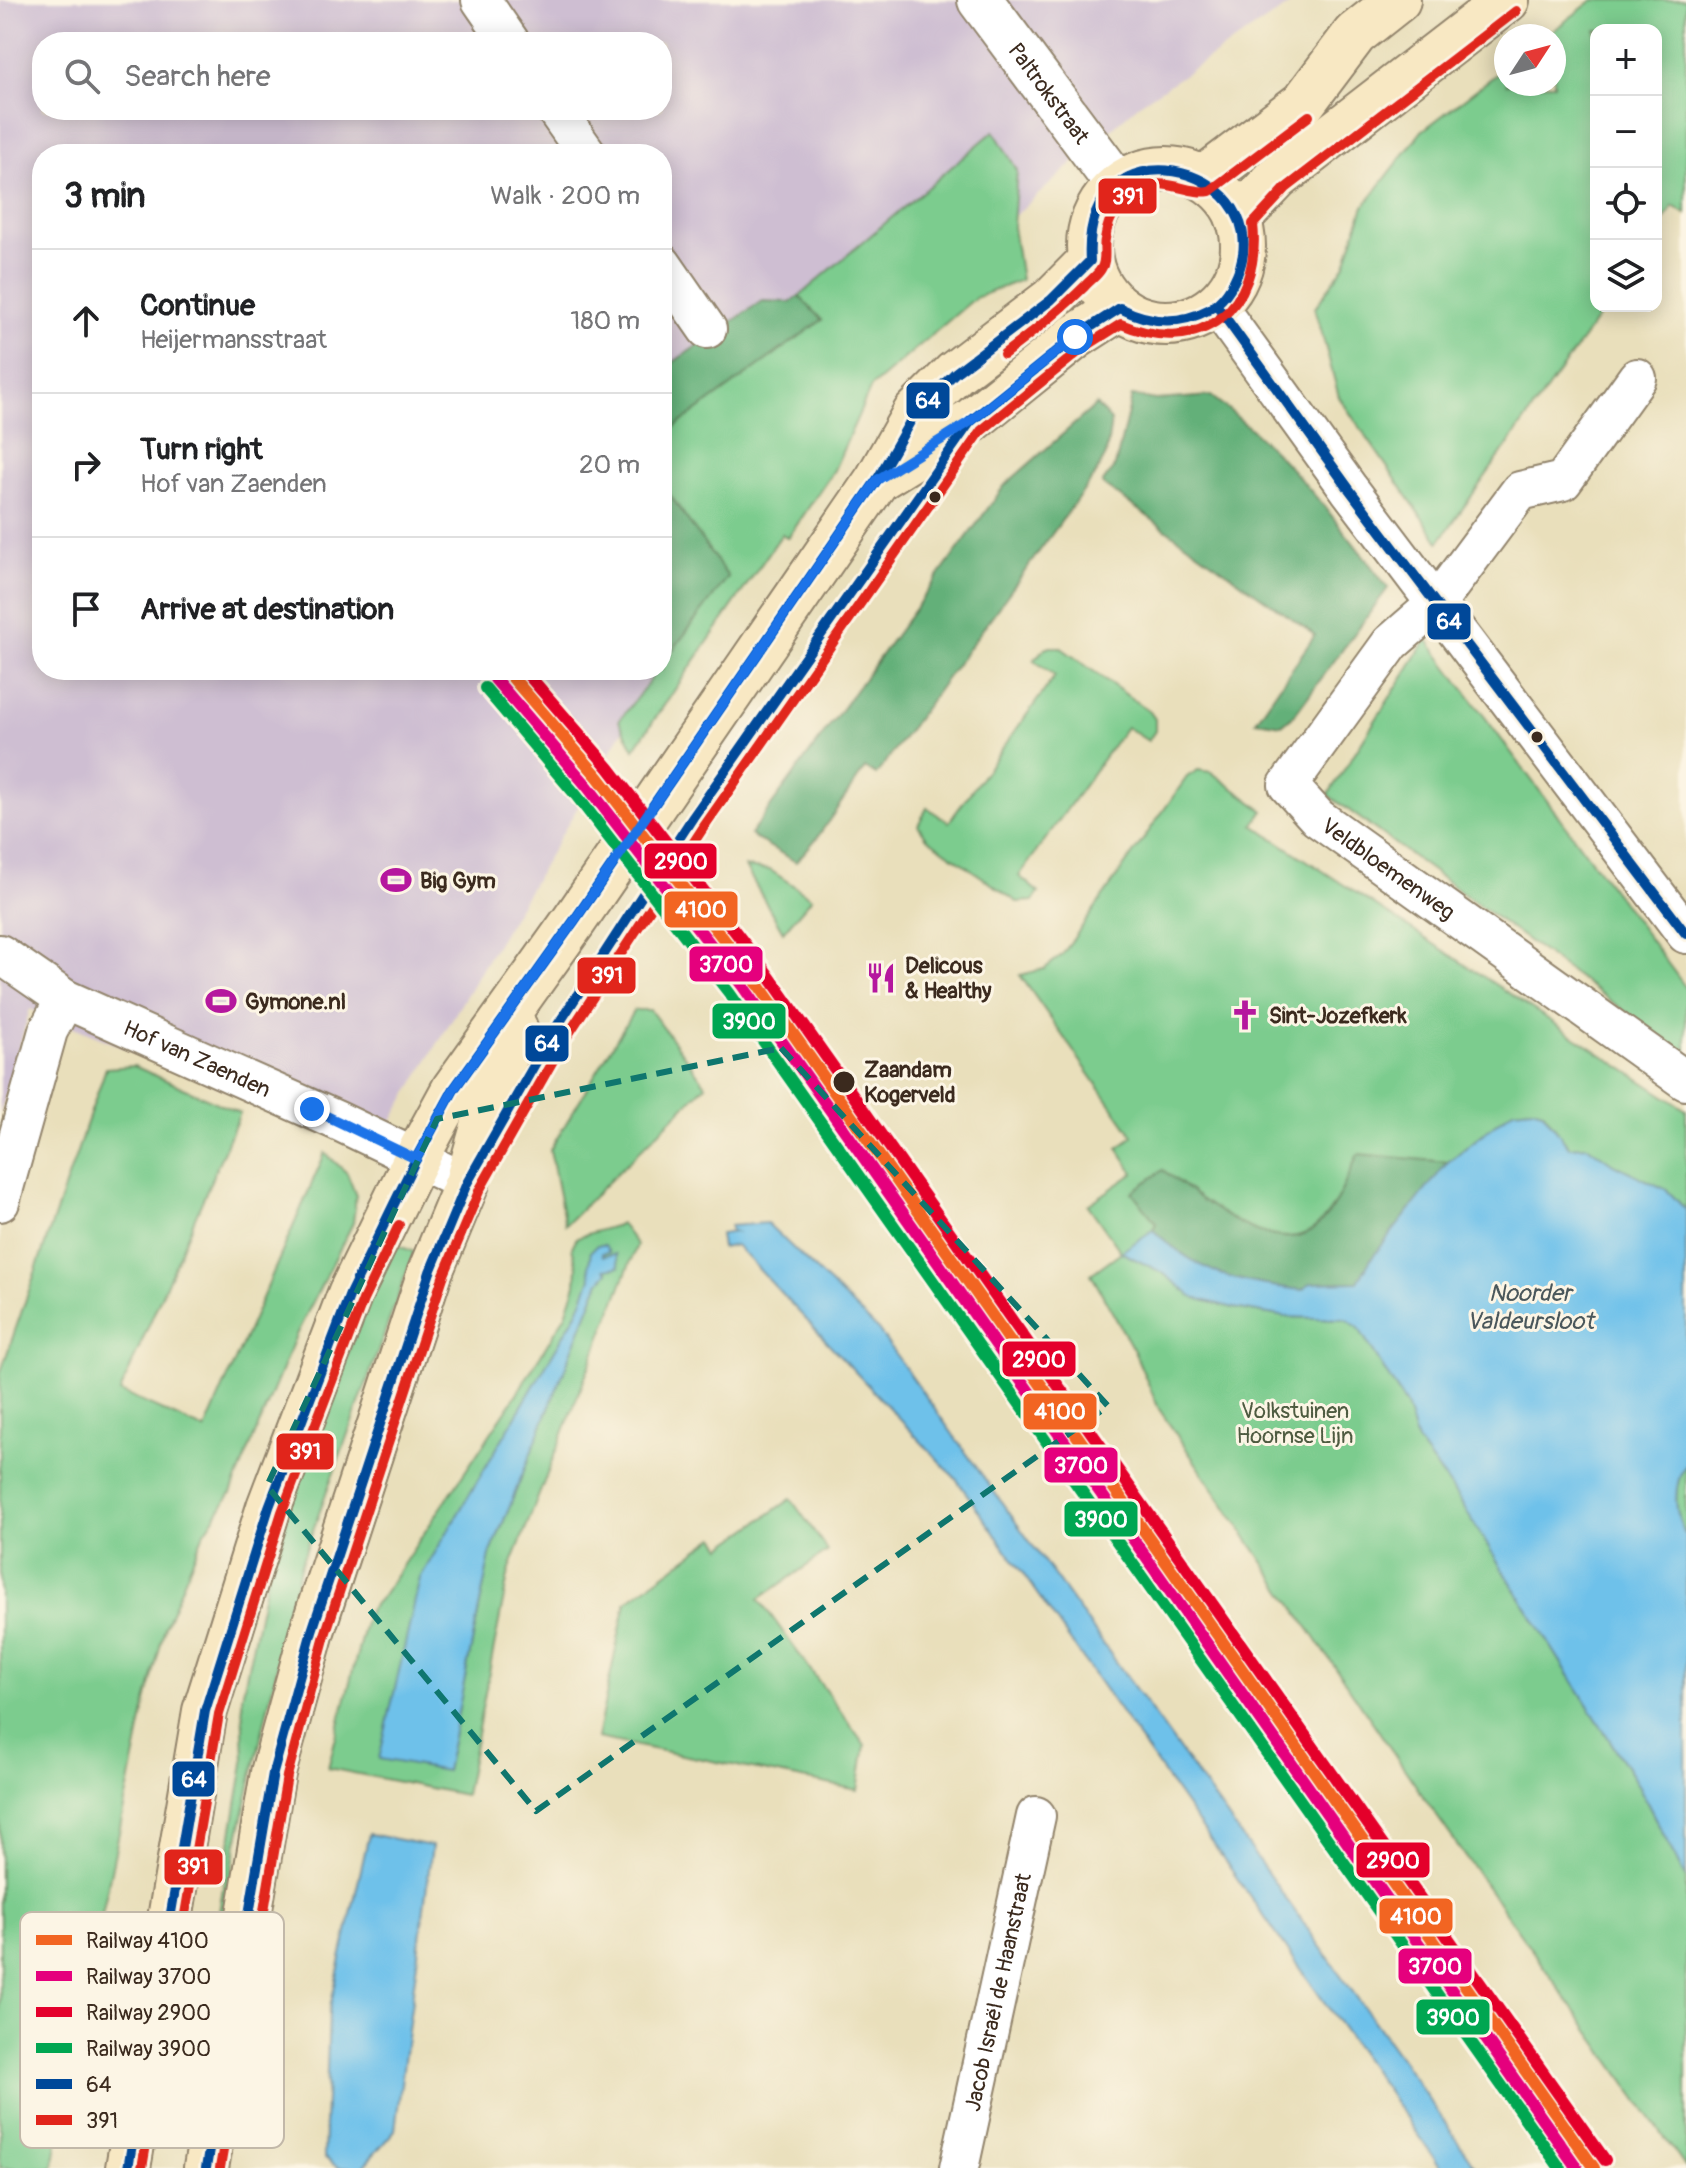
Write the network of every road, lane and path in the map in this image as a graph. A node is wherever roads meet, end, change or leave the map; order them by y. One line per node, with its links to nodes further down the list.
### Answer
1 (481, 0): 5 (street)
2 (980, 0): 9 (street, Paltrokstraat)
3 (1398, 0): 8 (main road)
4 (1507, 0): 10 (main road)
5 (503, 32)
6 (563, 120): 7 (street)
7 (580, 144)
8 (1204, 178): 9 (main road); 10 (main road)
9 (1118, 185): 11 (main road)
10 (1238, 219): 13 (main road)
11 (1090, 261): 14 (main road); 17 (main road)
12 (672, 278): 15 (street)
13 (1217, 306): 14 (main road); 18 (street)
14 (1120, 308): 17 (main road)
15 (707, 329)
16 (1637, 378): 18 (street)
17 (877, 480): 21 (main road)
18 (1436, 604): 19 (street); 23 (street, Veldbloemenweg)
19 (1686, 934)
20 (0, 954): 22 (street, Hof van Zaenden)
21 (532, 980): 24 (main road); 25 (main road)
22 (65, 999): 24 (street, Hof van Zaenden); 26 (street)
23 (1686, 1081)
24 (416, 1159): 25 (street, Hof van Zaenden); 28 (main road)
25 (467, 1183): 29 (main road)
26 (0, 1202)
27 (1036, 1816): 34 (street, Jacob Israël de Haanstraat)
28 (171, 1912)
29 (249, 1912)
30 (131, 2148): 32 (main road)
31 (209, 2148): 33 (main road)
32 (128, 2168)
33 (206, 2168)
34 (959, 2168)

